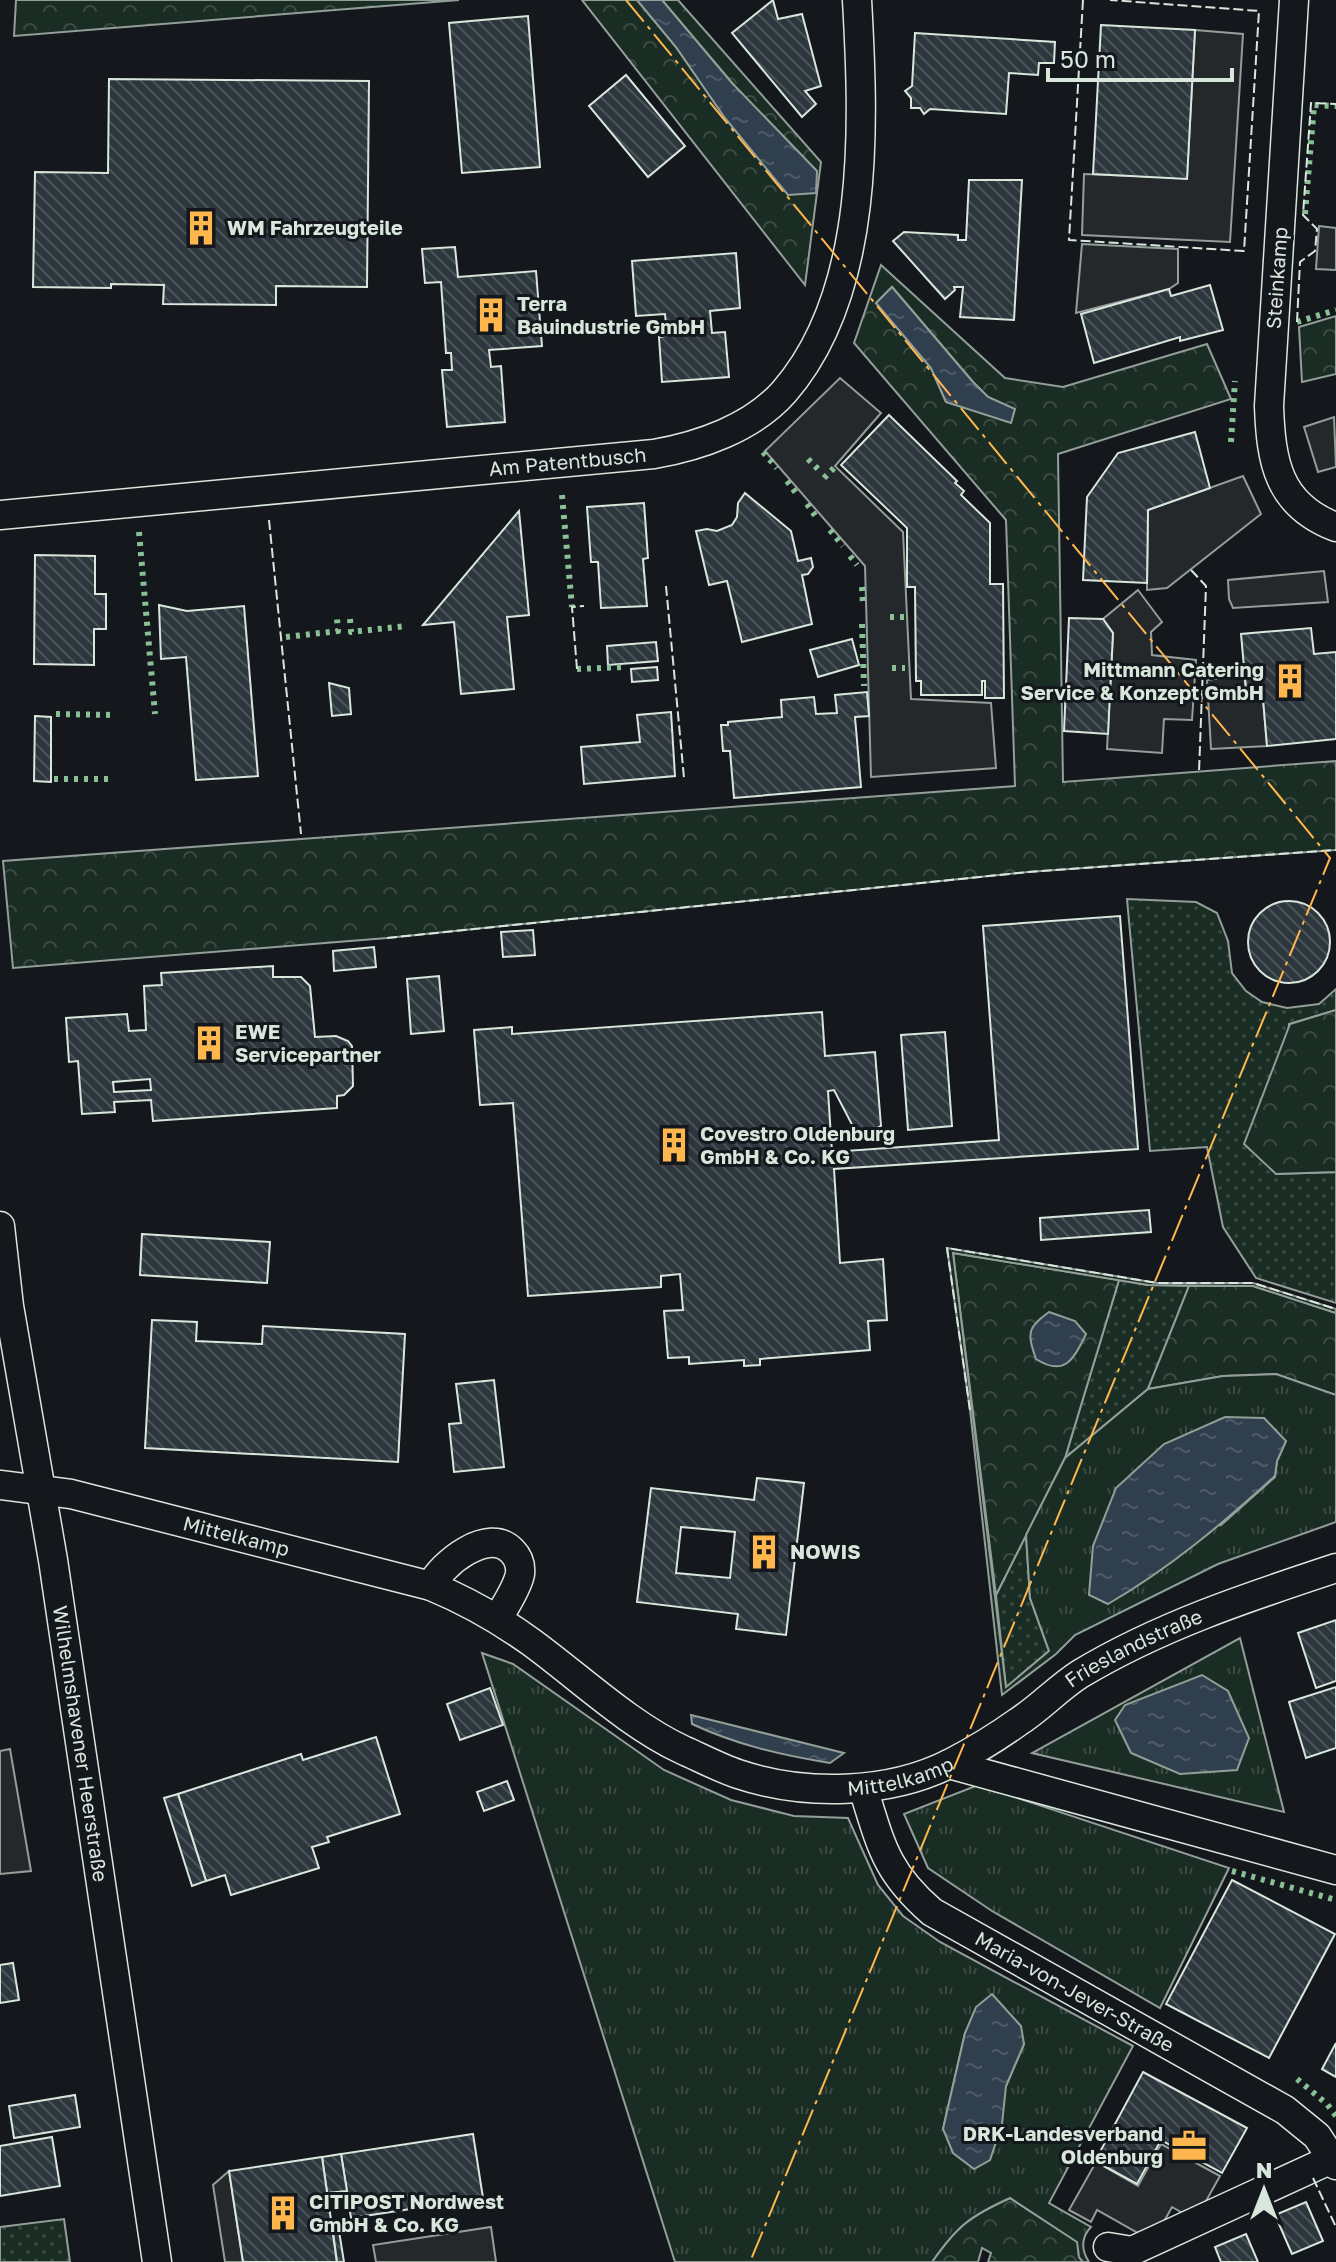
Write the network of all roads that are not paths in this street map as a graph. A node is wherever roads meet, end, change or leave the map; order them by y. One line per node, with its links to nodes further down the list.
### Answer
1 (857, 0): 4 (street, Am Patentbusch)
2 (876, 0): 4 (street, Am Patentbusch)
3 (1294, 0): 6 (street, Steinkamp)
4 (861, 72): 5 (street, Am Patentbusch)
5 (0, 515)
6 (1336, 527)
7 (0, 1226): 9 (street, Wilhelmshavener Heerstraße)
8 (0, 1485): 9 (street, Mittelkamp)
9 (42, 1490): 11 (street, Mittelkamp); 18 (street, Wilhelmshavener Heerstraße)
10 (1336, 1568): 13 (street, Frieslandstraße)
11 (431, 1586): 12 (street, Mittelkamp); 12 (street)
12 (498, 1619): 14 (street, Mittelkamp)
13 (949, 1764): 14 (street, Mittelkamp); 15 (street, Mittelkamp)
14 (863, 1788): 16 (street, Maria-von-Jever-Straße)
15 (1336, 1870)
16 (1335, 2160): 17 (street, Maria-von-Jever-Straße)
17 (1108, 2247)
18 (157, 2262)

